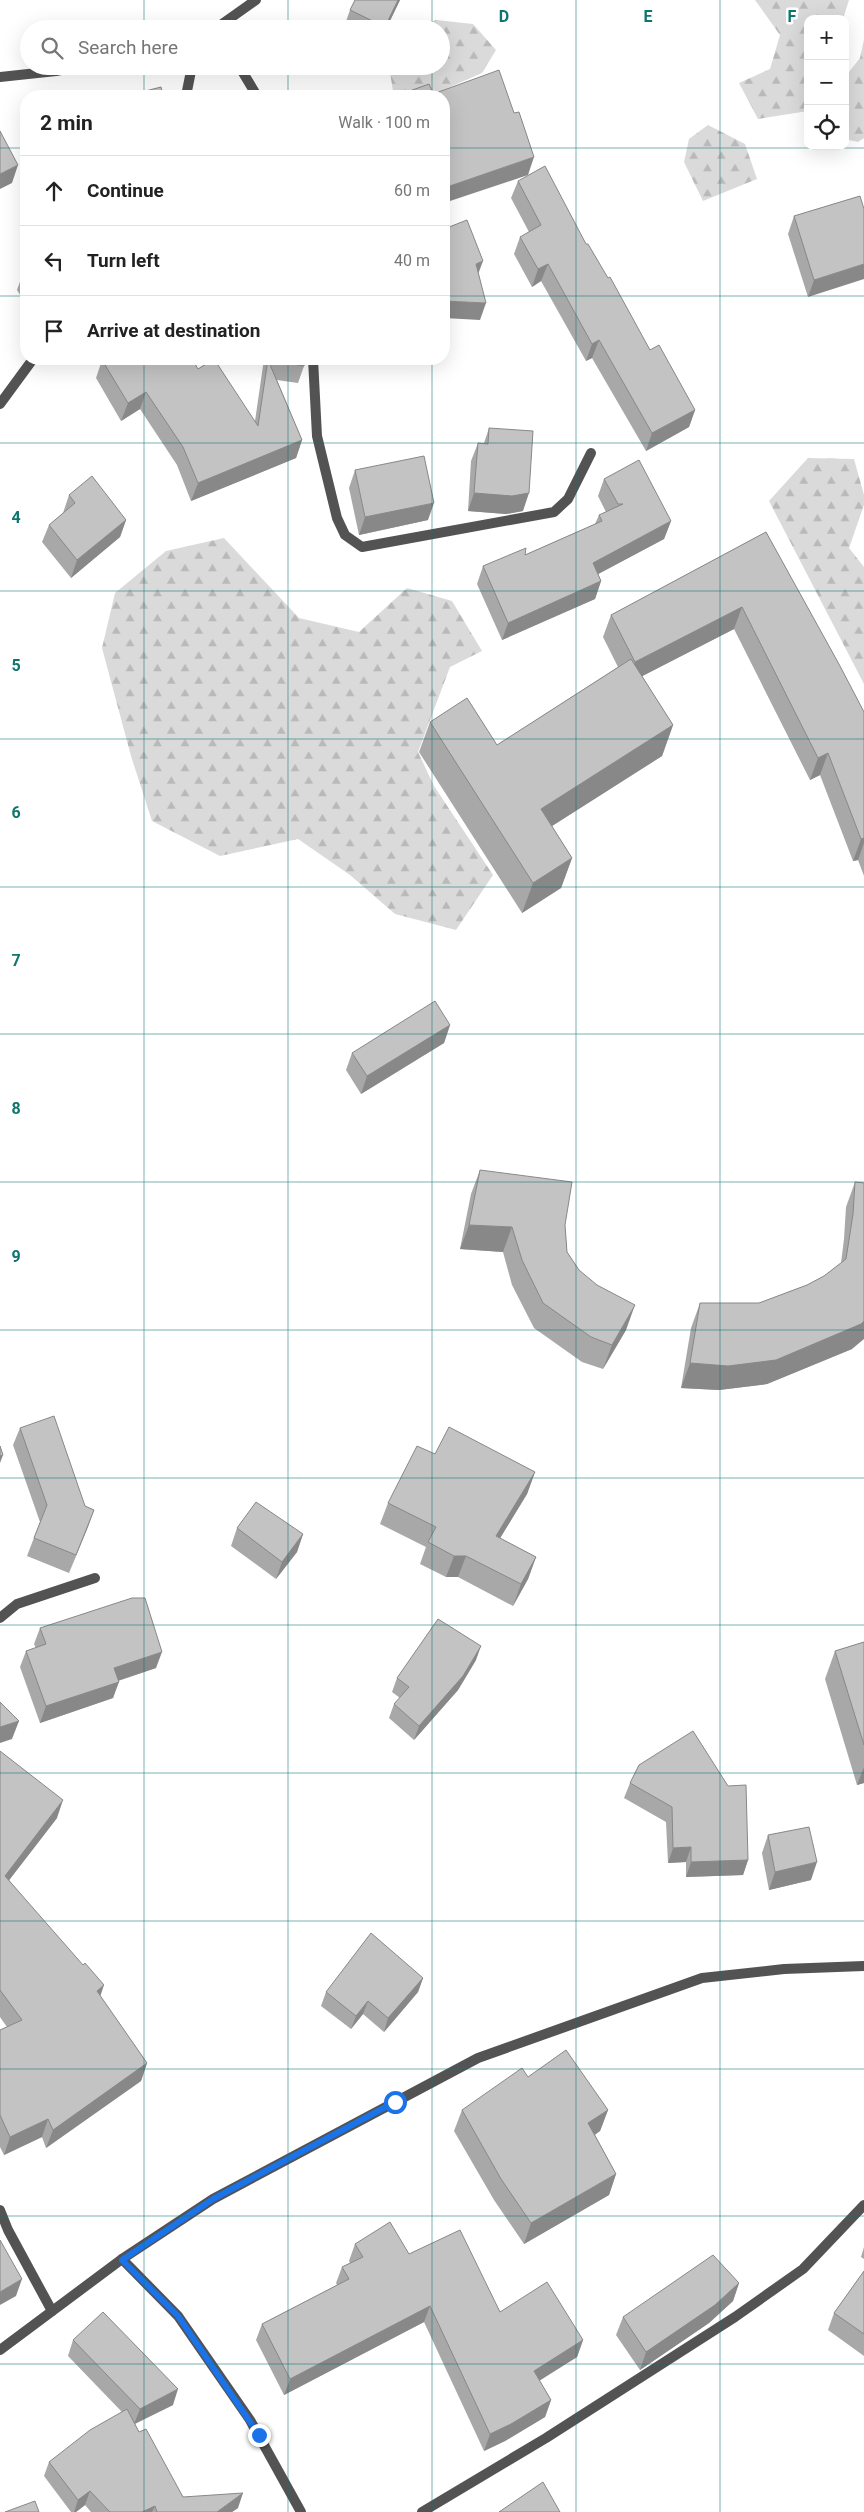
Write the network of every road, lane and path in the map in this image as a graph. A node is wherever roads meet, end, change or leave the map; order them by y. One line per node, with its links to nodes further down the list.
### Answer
1 (256, 0): 2 (street)
2 (228, 20)
3 (22, 75): 6 (street)
4 (190, 75): 7 (street)
5 (244, 75): 8 (street)
6 (0, 77)
7 (187, 90)
8 (253, 90)
9 (29, 365): 11 (street)
10 (313, 365): 12 (street)
11 (0, 404)
12 (591, 453)
13 (95, 1578): 14 (street)
14 (0, 1618)
15 (864, 1966): 18 (street)
16 (864, 2205): 22 (street)
17 (0, 2210): 19 (street)
18 (122, 2260): 19 (street); 21 (street)
19 (52, 2311): 20 (street)
20 (0, 2350)
21 (301, 2512)
22 (422, 2512)

